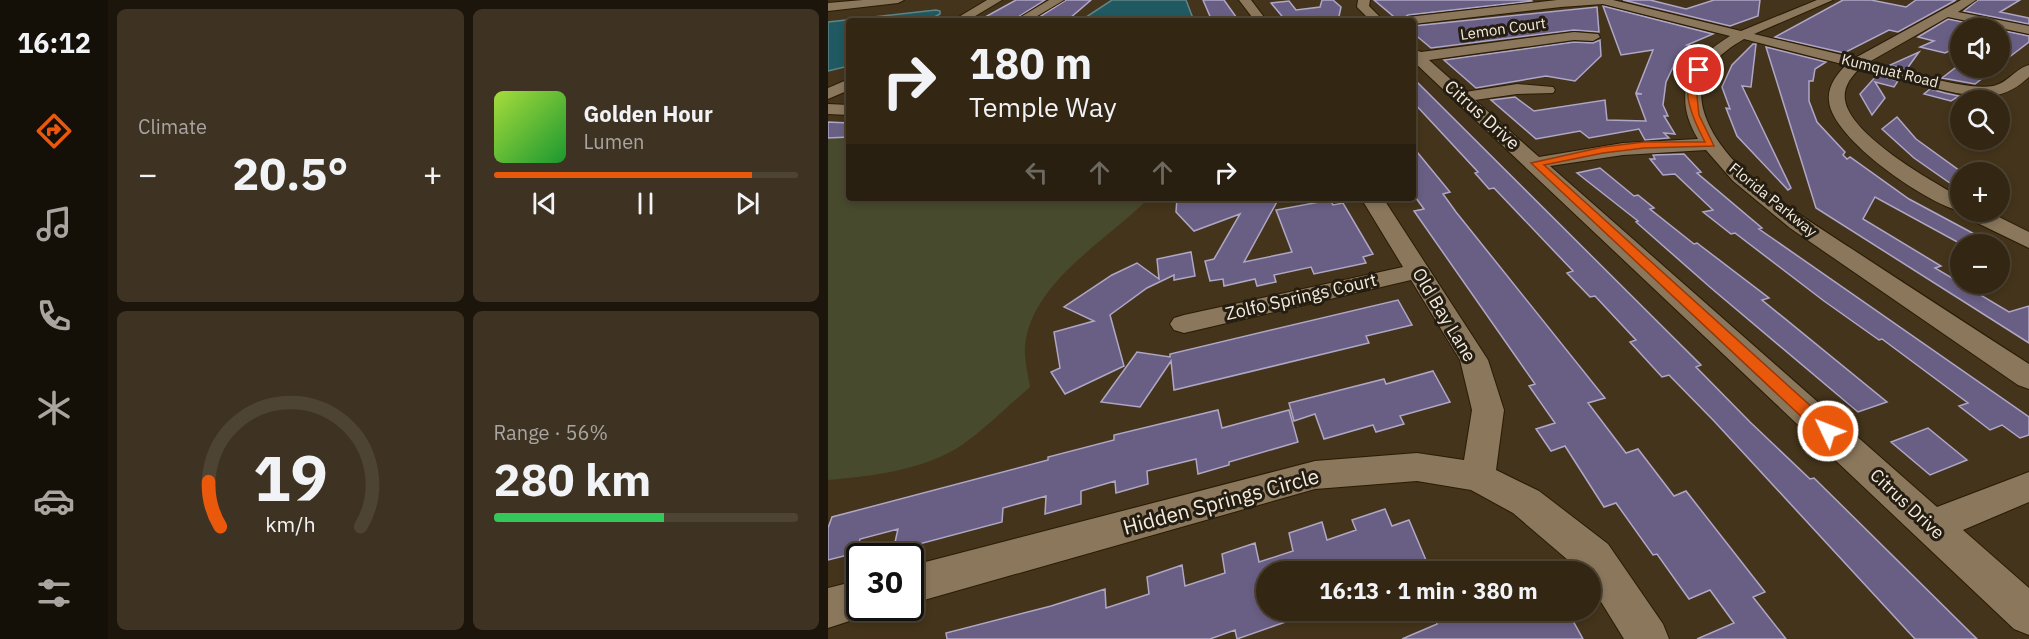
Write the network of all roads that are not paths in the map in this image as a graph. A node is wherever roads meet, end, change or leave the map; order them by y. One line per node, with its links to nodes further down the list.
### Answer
1 (898, 0): 9 (street)
2 (996, 0): 12 (street)
3 (1058, 0): 13 (street)
4 (1245, 0): 14 (street)
5 (1364, 0): 15 (street)
6 (1827, 0): 18 (street, Florida Parkway)
7 (1970, 0): 11 (street)
8 (1673, 4): 10 (street)
9 (828, 8)
10 (1651, 11): 16 (street, Kumquat Road); 18 (street, Kumquat Road)
11 (1946, 13): 17 (street); 22 (street)
12 (963, 18)
13 (1025, 18)
14 (1259, 18)
15 (1375, 18)
16 (1416, 20)
17 (2029, 30)
18 (1746, 35): 22 (street, Kumquat Road); 30 (street, Florida Parkway)
19 (1593, 37): 20 (street, Lemon Court)
20 (1416, 55)
21 (1416, 56): 27 (street, Citrus Drive)
22 (1858, 62): 23 (street, Kumquat Road); 32 (street)
23 (2029, 69)
24 (846, 85): 26 (street)
25 (1547, 90): 27 (street)
26 (828, 94)
27 (1462, 97): 31 (street, Citrus Drive)
28 (828, 109): 29 (street)
29 (846, 110)
30 (1711, 144): 31 (street); 38 (street, Florida Parkway)
31 (1536, 163): 41 (street, Citrus Drive)
32 (1950, 199)
33 (1374, 201): 36 (street, Old Bay Lane)
34 (1992, 222): 35 (street)
35 (2029, 241)
36 (1417, 271): 37 (street, Zolfo Springs Court); 39 (street, Old Bay Lane)
37 (1184, 324)
38 (2029, 378)
39 (1478, 477): 42 (street, Hidden Springs Circle); 46 (street, Hidden Springs Circle)
40 (2029, 487): 41 (street)
41 (1931, 526): 45 (street, Citrus Drive)
42 (924, 581)
43 (846, 603): 44 (street)
44 (828, 608)
45 (2029, 615)
46 (1648, 639)

